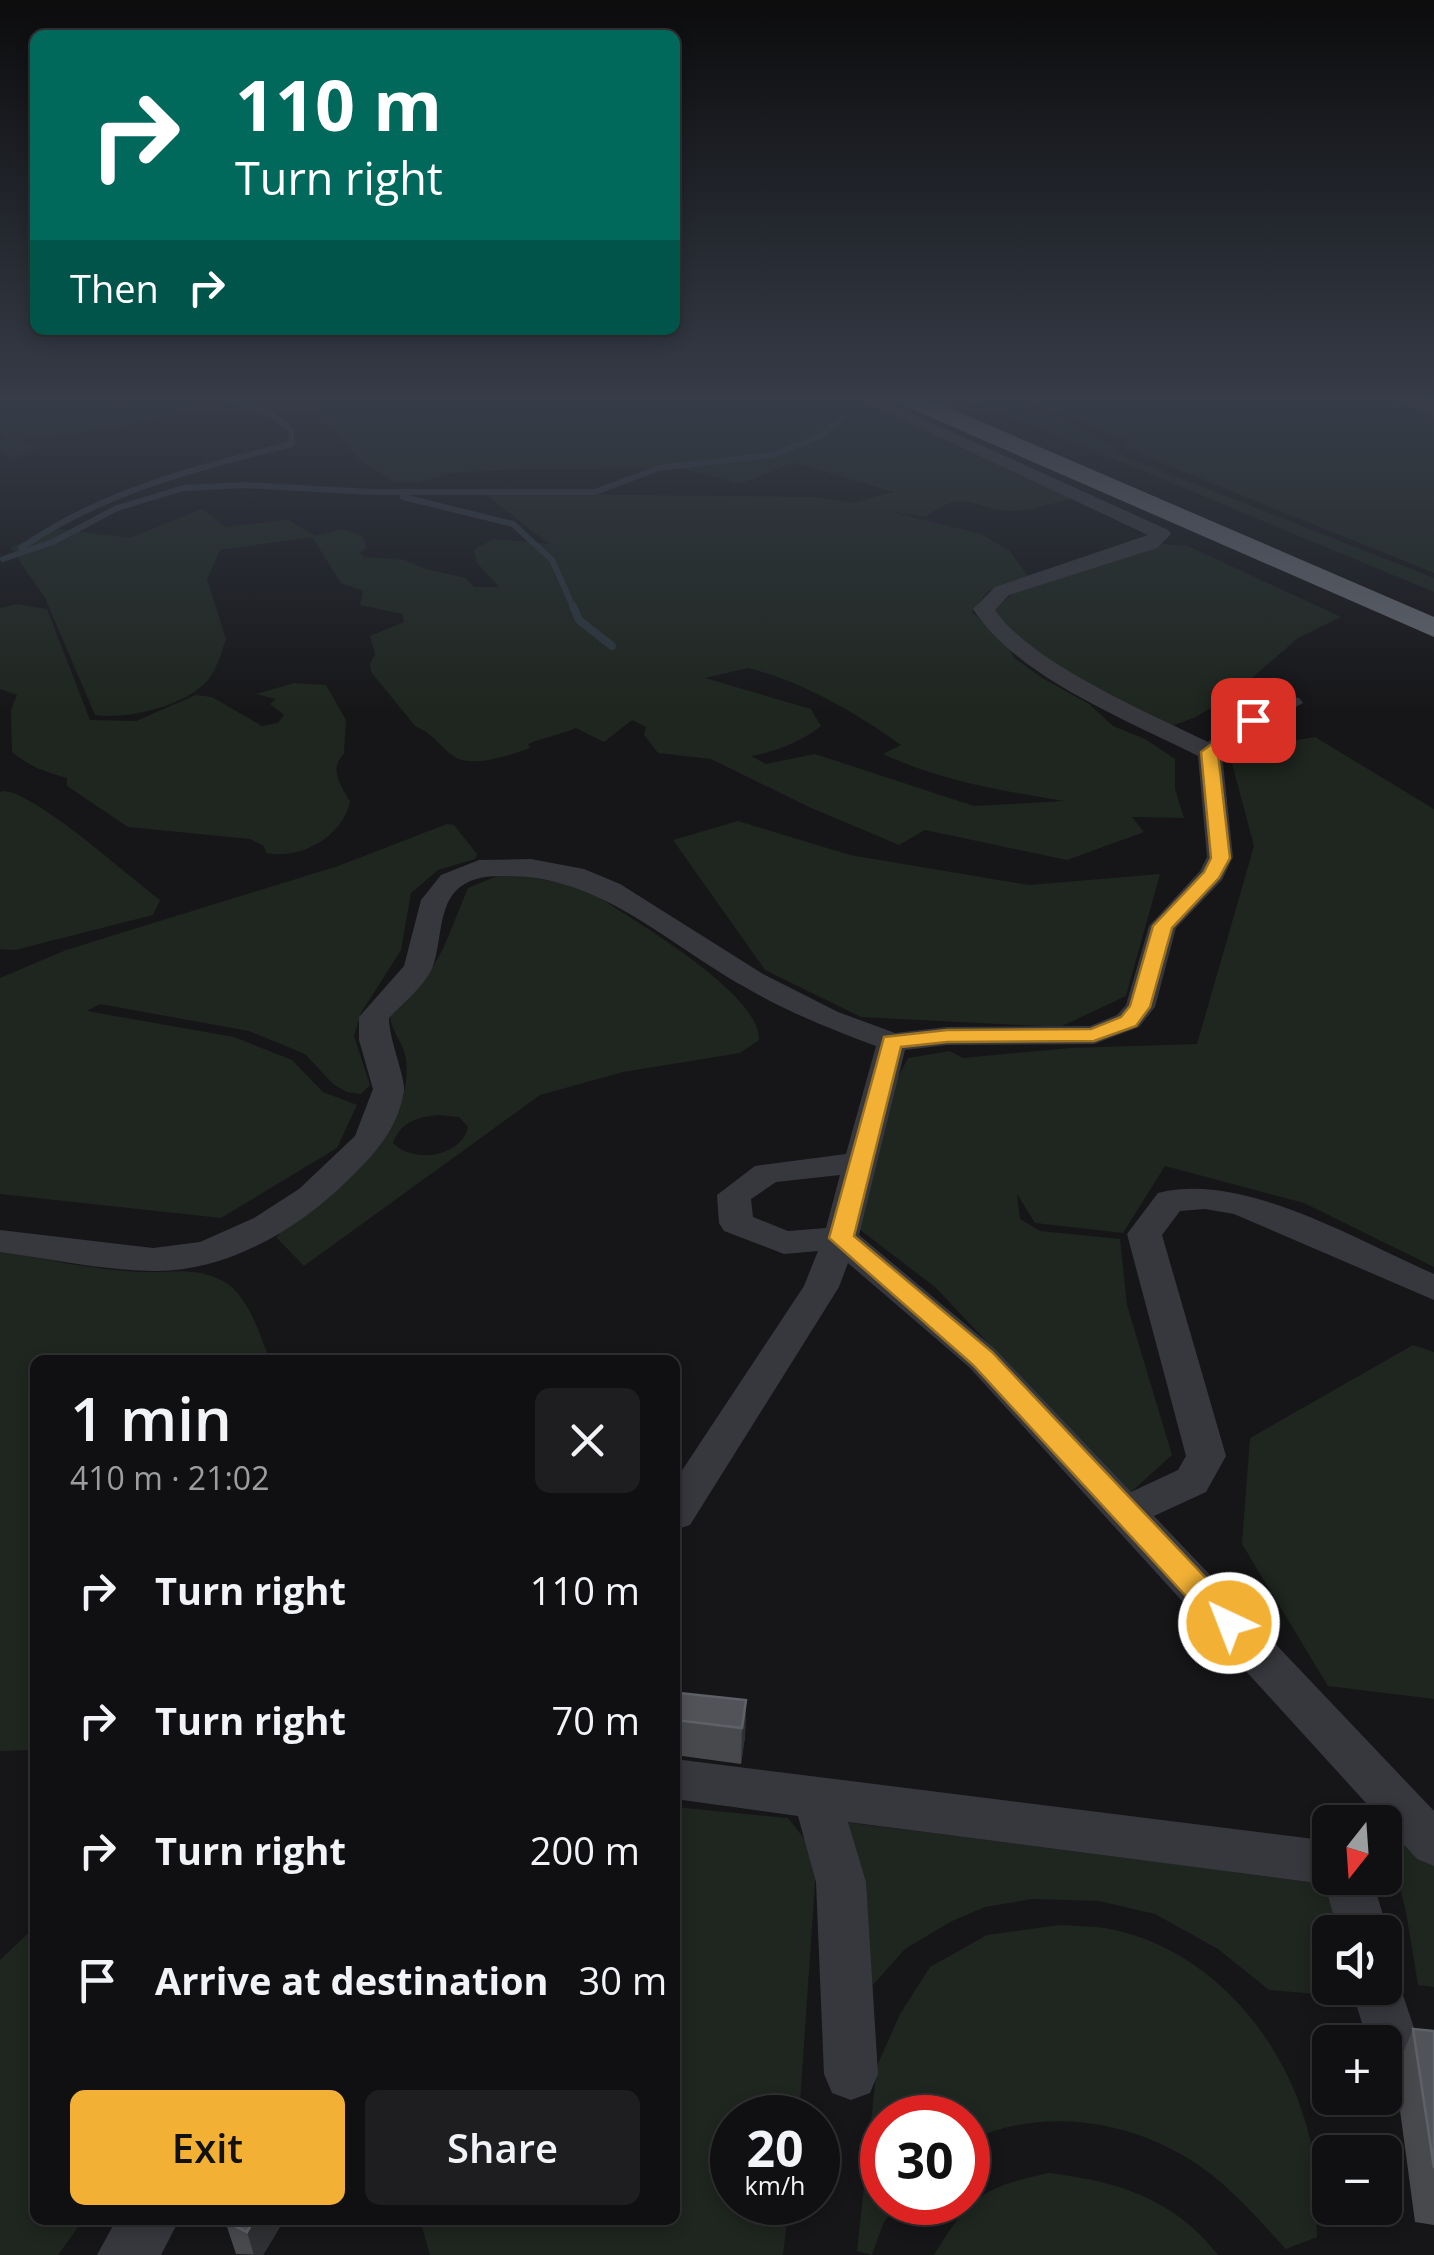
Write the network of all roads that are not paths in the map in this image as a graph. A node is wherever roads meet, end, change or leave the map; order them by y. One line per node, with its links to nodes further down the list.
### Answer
1 (1092, 502): 7 (street)
2 (1145, 502): 5 (highway)
3 (1192, 502): 4 (highway)
4 (1434, 605)
5 (1434, 628)
6 (1291, 703): 7 (street)
7 (1210, 752): 8 (street)
8 (892, 1042): 9 (street); 11 (street)
9 (861, 1163): 10 (street); 10 (street)
10 (841, 1238): 13 (street); 14 (street)
11 (0, 1241)
12 (1434, 1288): 14 (street)
13 (680, 1506)
14 (1126, 1512): 17 (street)
15 (680, 1780): 16 (street)
16 (817, 1798): 18 (street); 19 (street)
17 (1434, 1844)
18 (1312, 1861)
19 (851, 2074)
20 (147, 2225): 21 (street)
21 (126, 2255)

